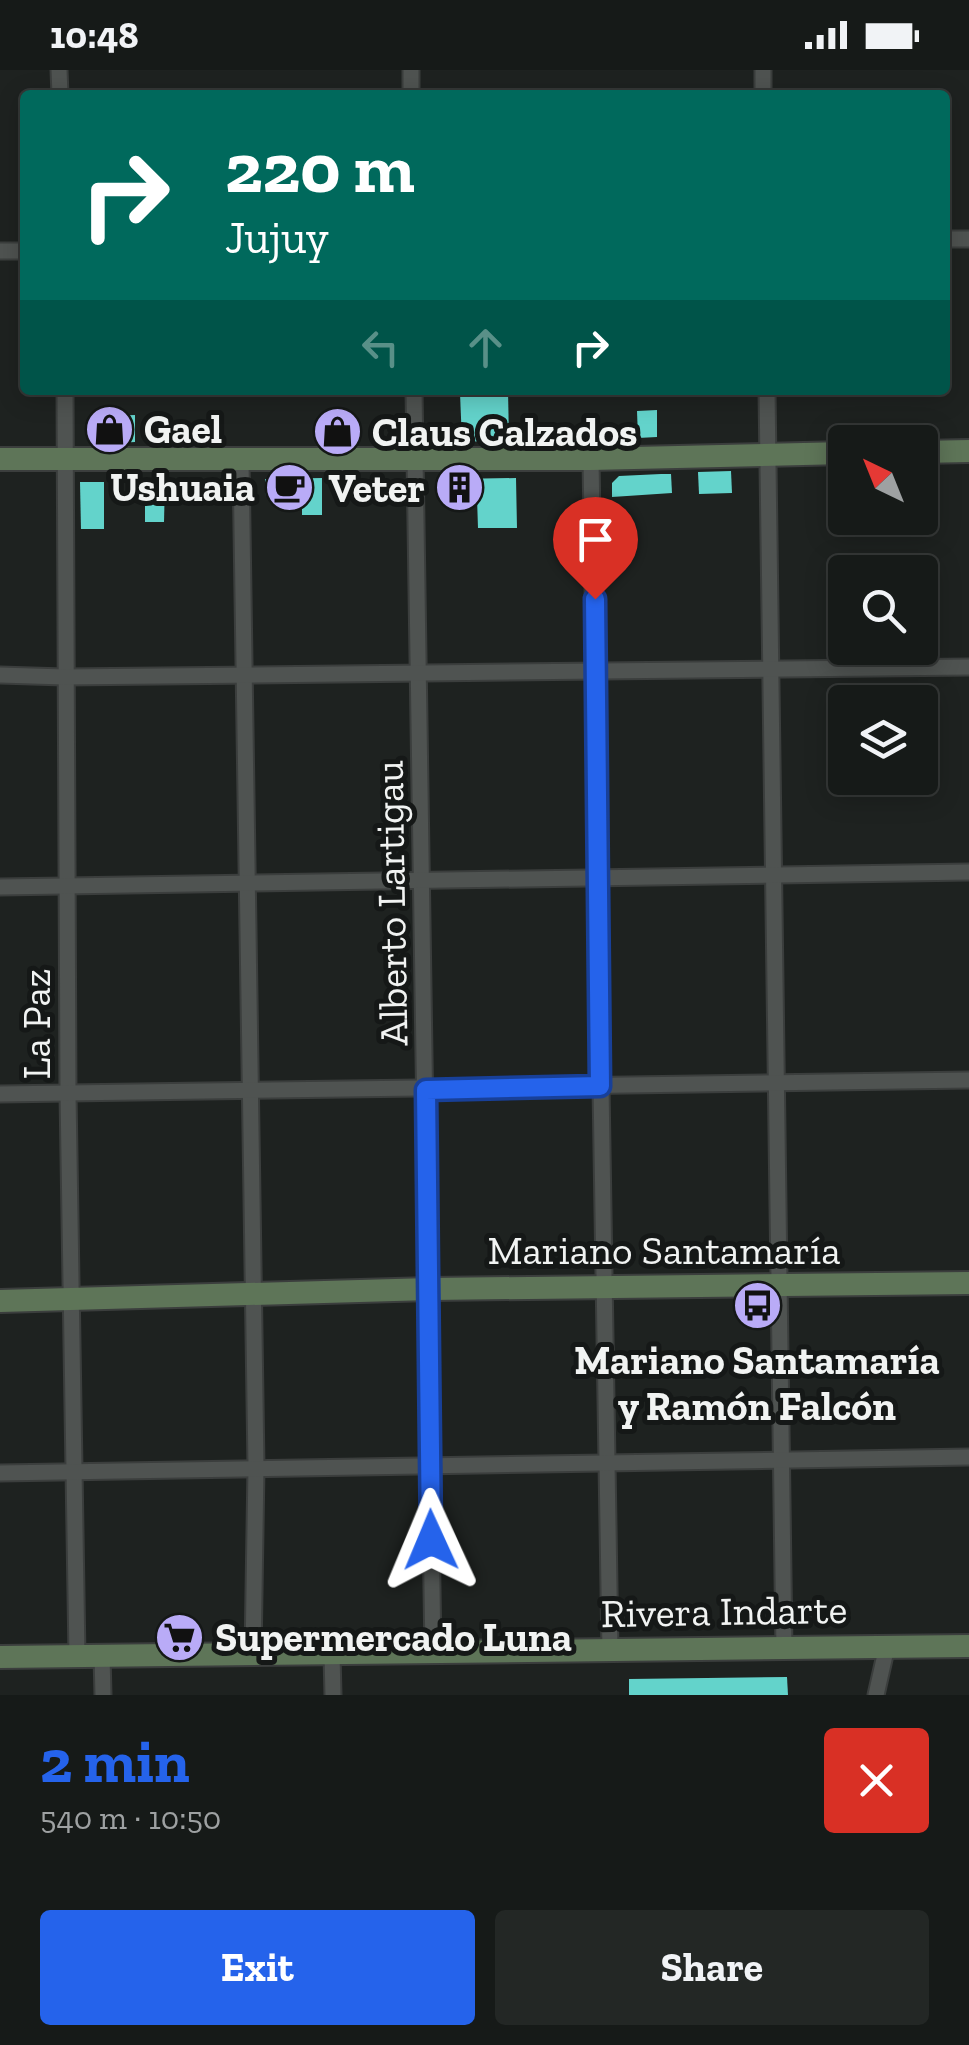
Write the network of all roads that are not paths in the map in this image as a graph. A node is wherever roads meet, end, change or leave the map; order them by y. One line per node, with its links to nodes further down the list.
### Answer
1 (65, 395): 8 (street, La Paz)
2 (414, 395): 9 (street, Alberto Lartigau)
3 (767, 395): 7 (street)
4 (969, 451): 5 (street)
5 (938, 452)
6 (828, 453): 7 (street)
7 (768, 455): 10 (street); 14 (street)
8 (66, 459): 11 (street); 12 (street); 19 (street, La Paz)
9 (414, 459): 10 (street); 12 (street); 16 (street, Alberto Lartigau)
10 (591, 459): 15 (street)
11 (0, 460)
12 (241, 461): 18 (street)
13 (969, 667): 14 (street)
14 (771, 669): 15 (street); 21 (street)
15 (597, 670): 16 (street); 22 (street)
16 (420, 671): 18 (street); 23 (street, Alberto Lartigau)
17 (0, 675): 19 (street)
18 (244, 675): 19 (street); 24 (street)
19 (64, 677): 26 (street, La Paz)
20 (969, 872): 21 (street)
21 (774, 875): 22 (street); 28 (street)
22 (600, 876): 23 (street); 29 (street)
23 (424, 881): 24 (street); 30 (street, Alberto Lartigau)
24 (247, 884): 26 (street); 31 (street)
25 (0, 888): 26 (street)
26 (68, 888): 33 (street, La Paz)
27 (969, 1080): 28 (street)
28 (778, 1084): 29 (street); 36 (street)
29 (600, 1086): 30 (street); 35 (street)
30 (426, 1090): 31 (street); 37 (street, Alberto Lartigau)
31 (248, 1092): 33 (street); 38 (street)
32 (0, 1094): 33 (street)
33 (68, 1094): 39 (street, La Paz)
34 (969, 1284): 36 (street, Mariano Santamaría)
35 (605, 1288): 36 (street, Mariano Santamaría); 37 (street, Mariano Santamaría); 43 (street)
36 (780, 1288): 41 (street)
37 (430, 1289): 38 (street, Mariano Santamaría); 44 (street, Alberto Lartigau)
38 (252, 1293): 39 (street, Mariano Santamaría); 45 (street)
39 (71, 1296): 40 (street, Mariano Santamaría); 46 (street, La Paz)
40 (0, 1301)
41 (784, 1457): 42 (street); 43 (street); 50 (street)
42 (969, 1457)
43 (606, 1462): 44 (street); 51 (street)
44 (429, 1463): 45 (street); 54 (street, Alberto Lartigau)
45 (256, 1466): 46 (street); 52 (street)
46 (73, 1470): 47 (street); 57 (street, La Paz)
47 (0, 1473)
48 (886, 1646): 49 (street, Rivera Indarte); 50 (street, Rivera Indarte); 60 (street)
49 (969, 1646)
50 (784, 1650): 51 (street, Rivera Indarte)
51 (610, 1651): 54 (street, Rivera Indarte)
52 (252, 1655): 53 (street, Rivera Indarte); 55 (street, Rivera Indarte)
53 (332, 1655): 54 (street, Rivera Indarte); 59 (street)
54 (433, 1655)
55 (102, 1656): 57 (street, Rivera Indarte); 58 (street)
56 (0, 1658): 57 (street, Rivera Indarte)
57 (77, 1658)
58 (103, 1695)
59 (333, 1695)
60 (876, 1695)

